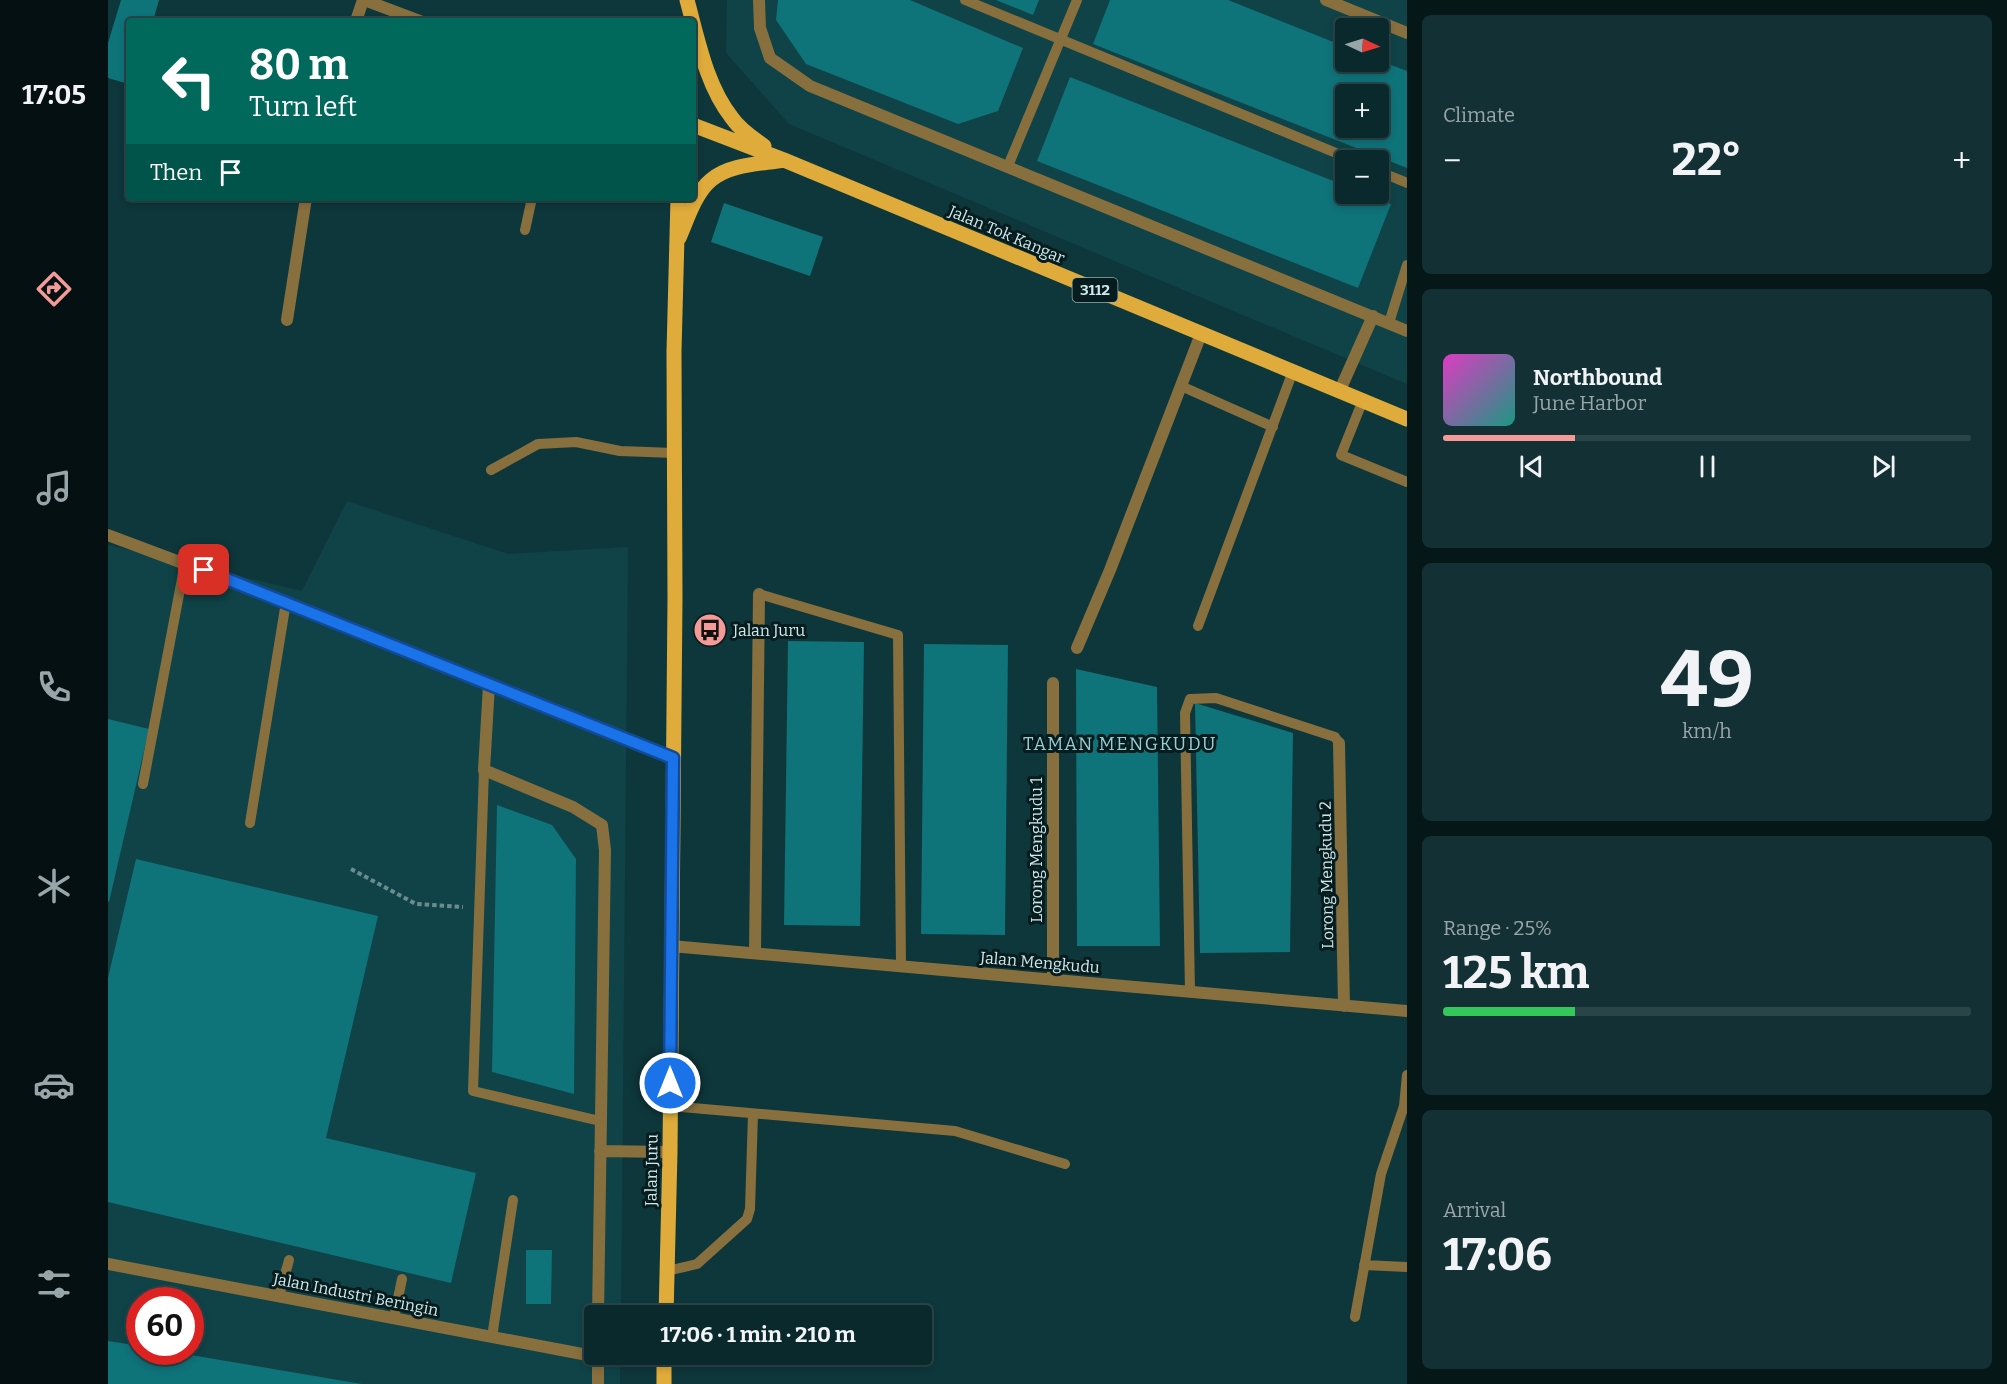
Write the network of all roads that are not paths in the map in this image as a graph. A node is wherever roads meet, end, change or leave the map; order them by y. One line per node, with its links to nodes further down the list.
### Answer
1 (363, 0): 7 (street); 8 (street)
2 (686, 0): 9 (street); 10 (main road)
3 (759, 0): 17 (street)
4 (965, 0): 13 (lane)
5 (1077, 0): 13 (lane)
6 (1326, 0): 11 (street)
7 (357, 18)
8 (412, 18)
9 (685, 18)
10 (691, 18)
11 (1407, 33)
12 (696, 35): 16 (main road)
13 (1061, 39): 15 (lane); 17 (lane)
14 (696, 126): 16 (main road, Jalan Tok Kangar / 3112)
15 (1335, 153)
16 (784, 159): 24 (main road); 30 (main road, Jalan Tok Kangar / 3112)
17 (1008, 166): 26 (street)
18 (1389, 176): 19 (lane)
19 (1407, 183)
20 (306, 201): 27 (street)
21 (531, 201): 23 (lane)
22 (678, 201): 24 (main road, Jalan Juru)
23 (525, 230)
24 (676, 244): 37 (main road, Jalan Juru)
25 (1407, 265): 28 (lane)
26 (1373, 316): 28 (street); 33 (street)
27 (287, 320)
28 (1389, 323): 29 (street)
29 (1407, 331)
30 (1201, 334): 31 (main road, Jalan Tok Kangar / 3112); 32 (street)
31 (1293, 371): 33 (main road, Jalan Tok Kangar / 3112); 36 (lane)
32 (1181, 386): 36 (lane); 45 (street)
33 (1340, 390): 34 (main road, Jalan Tok Kangar / 3112)
34 (1363, 400): 35 (main road, Jalan Tok Kangar / 3112); 39 (lane)
35 (1407, 419)
36 (1273, 427): 44 (lane)
37 (674, 453): 38 (lane); 49 (main road, Jalan Juru)
38 (491, 470)
39 (1407, 482)
40 (108, 535): 41 (street)
41 (185, 563): 43 (street); 51 (lane)
42 (759, 594): 54 (street); 55 (lane)
43 (286, 602): 47 (street); 52 (lane)
44 (1198, 626)
45 (1077, 648)
46 (1053, 683): 56 (street, Lorong Mengkudu 1)
47 (489, 685): 49 (street); 50 (street)
48 (1340, 743): 57 (lane); 58 (street, Lorong Mengkudu 2)
49 (673, 758): 53 (main road, Jalan Juru)
50 (484, 770): 64 (street); 64 (lane)
51 (143, 784)
52 (250, 823)
53 (671, 946): 54 (street, Jalan Mengkudu); 62 (main road, Jalan Juru)
54 (754, 953): 55 (street, Jalan Mengkudu)
55 (901, 966): 56 (street, Jalan Mengkudu)
56 (1053, 980): 57 (street, Jalan Mengkudu)
57 (1190, 992): 58 (street, Jalan Mengkudu)
58 (1344, 1006): 59 (street, Jalan Mengkudu)
59 (1407, 1011)
60 (1407, 1075): 61 (lane)
61 (1407, 1080): 71 (lane)
62 (670, 1106): 63 (lane); 66 (main road, Jalan Juru)
63 (753, 1114): 67 (lane); 73 (lane)
64 (600, 1121): 65 (street)
65 (600, 1151): 66 (street); 76 (street)
66 (670, 1152): 73 (main road, Jalan Juru)
67 (1065, 1164)
68 (513, 1200): 80 (lane)
69 (289, 1260): 75 (lane)
70 (108, 1264): 75 (street, Jalan Industri Beringin)
71 (1364, 1265): 72 (lane); 78 (lane)
72 (1407, 1267)
73 (667, 1271): 77 (main road, Jalan Juru)
74 (402, 1279): 79 (lane)
75 (279, 1296): 79 (street, Jalan Industri Beringin)
76 (598, 1305)
77 (666, 1305)
78 (1355, 1317)
79 (394, 1318): 80 (street, Jalan Industri Beringin)
80 (492, 1337): 81 (street, Jalan Industri Beringin)
81 (584, 1353)
82 (598, 1365): 84 (street)
83 (664, 1365): 85 (main road)
84 (598, 1384)
85 (664, 1384)

